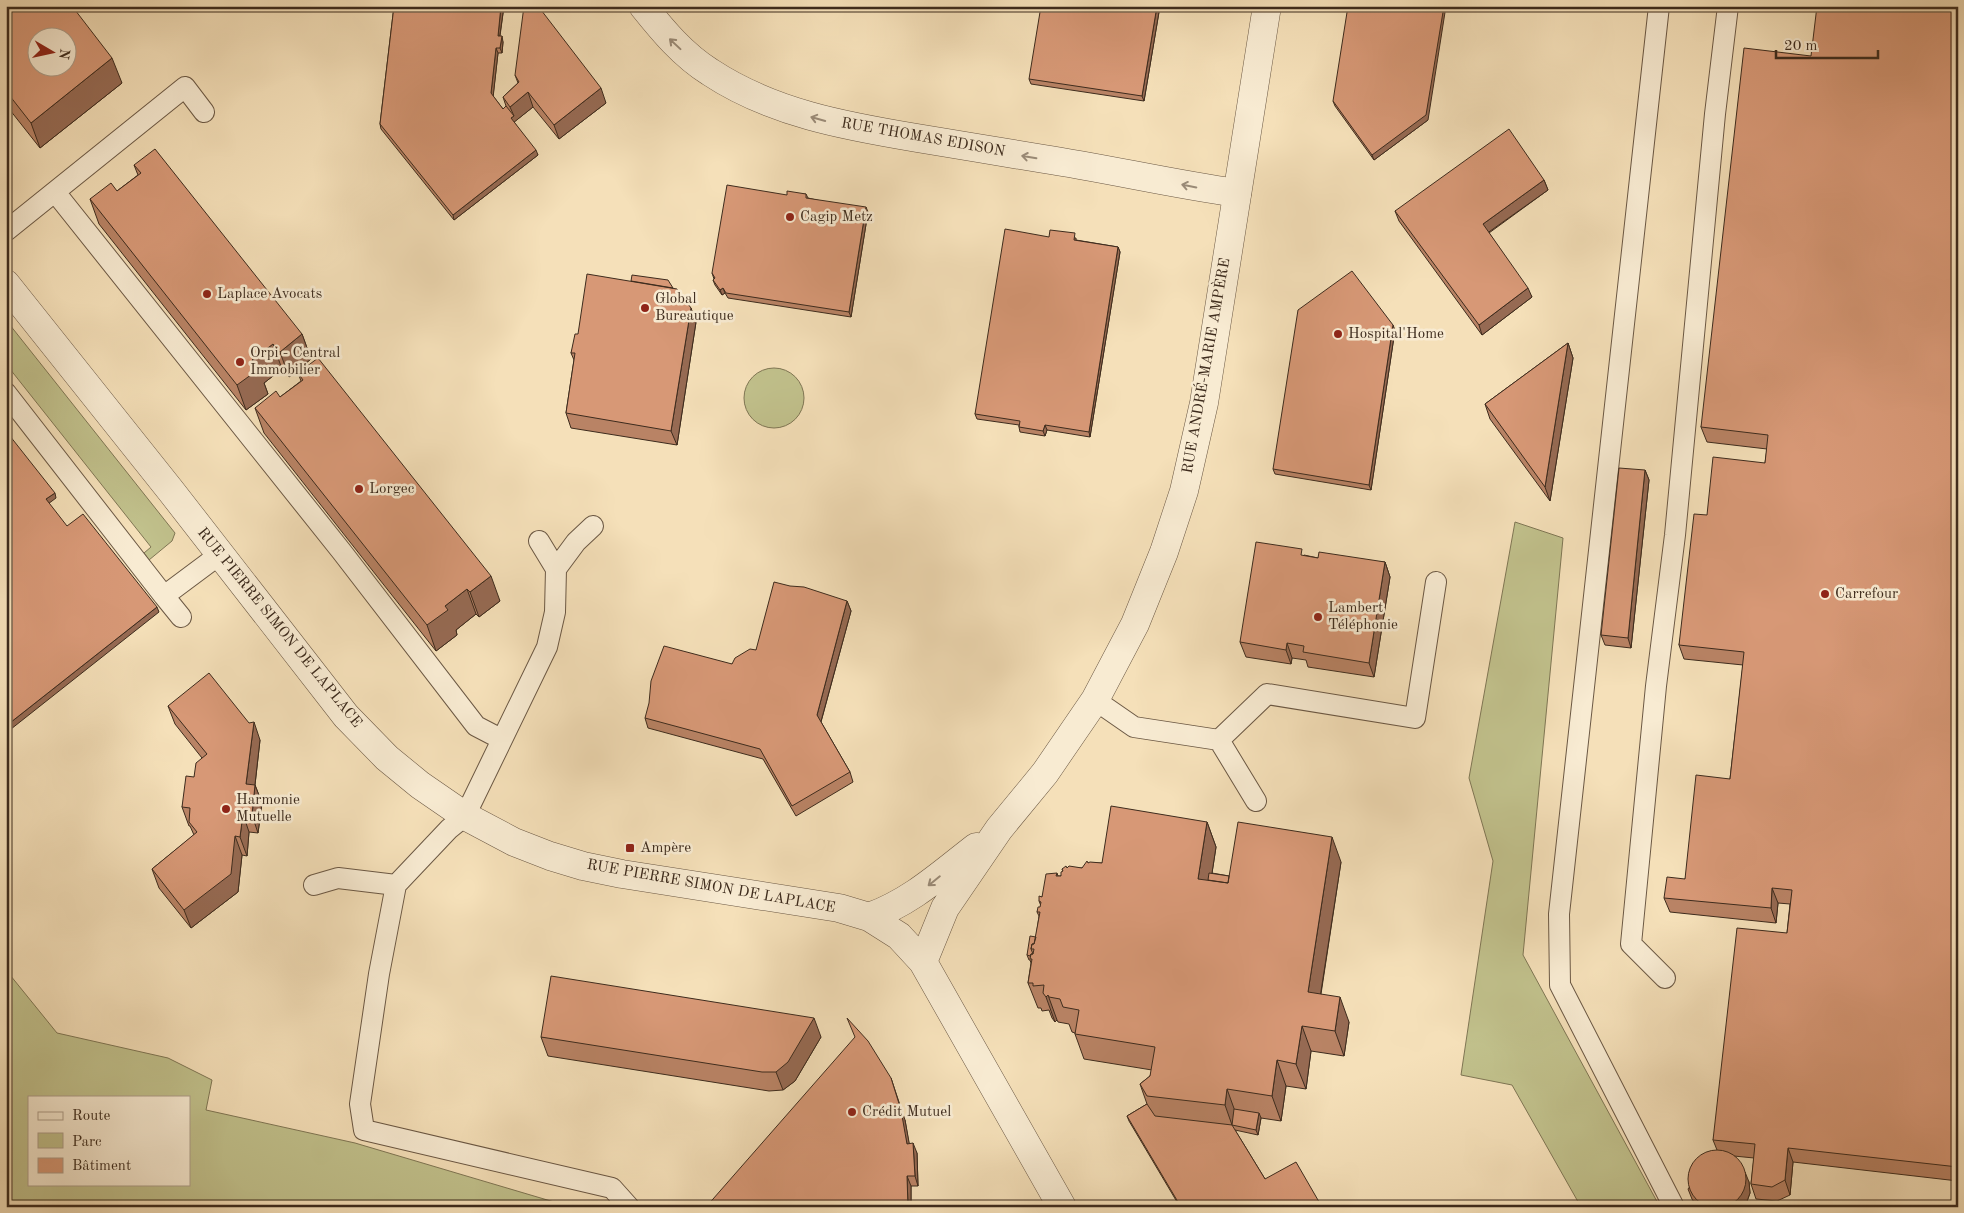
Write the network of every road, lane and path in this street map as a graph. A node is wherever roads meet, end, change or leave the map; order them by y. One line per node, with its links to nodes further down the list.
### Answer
1 (643, 6): 7 (street, RUE THOMAS EDISON, one-way to 1)
2 (1268, 6): 7 (street, RUE ANDRÉ-MARIE AMPÈRE)
3 (1659, 6): 31 (lane)
4 (1728, 6): 28 (lane)
5 (204, 112): 6 (lane)
6 (55, 192): 8 (lane); 19 (lane)
7 (1237, 193): 18 (street, RUE ANDRÉ-MARIE AMPÈRE)
8 (6, 231)
9 (6, 284): 13 (street, RUE PIERRE SIMON DE LAPLACE)
10 (6, 393): 16 (lane)
11 (593, 526): 14 (lane)
12 (539, 541): 14 (lane)
13 (220, 555): 16 (lane); 22 (street, RUE PIERRE SIMON DE LAPLACE)
14 (556, 569): 19 (lane)
15 (1436, 582): 20 (lane)
16 (164, 596): 17 (lane)
17 (181, 617)
18 (1095, 700): 20 (lane); 23 (street, RUE ANDRÉ-MARIE AMPÈRE)
19 (501, 739): 22 (lane)
20 (1219, 740): 21 (lane)
21 (1256, 801)
22 (465, 816): 24 (lane); 26 (street, RUE PIERRE SIMON DE LAPLACE)
23 (999, 828): 26 (street, RUE ANDRÉ-MARIE AMPÈRE, one-way to 26); 27 (street, RUE ANDRÉ-MARIE AMPÈRE)
24 (396, 885): 25 (lane); 29 (lane)
25 (314, 886)
26 (869, 917): 27 (street, RUE PIERRE SIMON DE LAPLACE)
27 (923, 962): 30 (street, RUE PIERRE SIMON DE LAPLACE)
28 (1665, 978)
29 (629, 1207)
30 (1062, 1207)
31 (1674, 1207)

